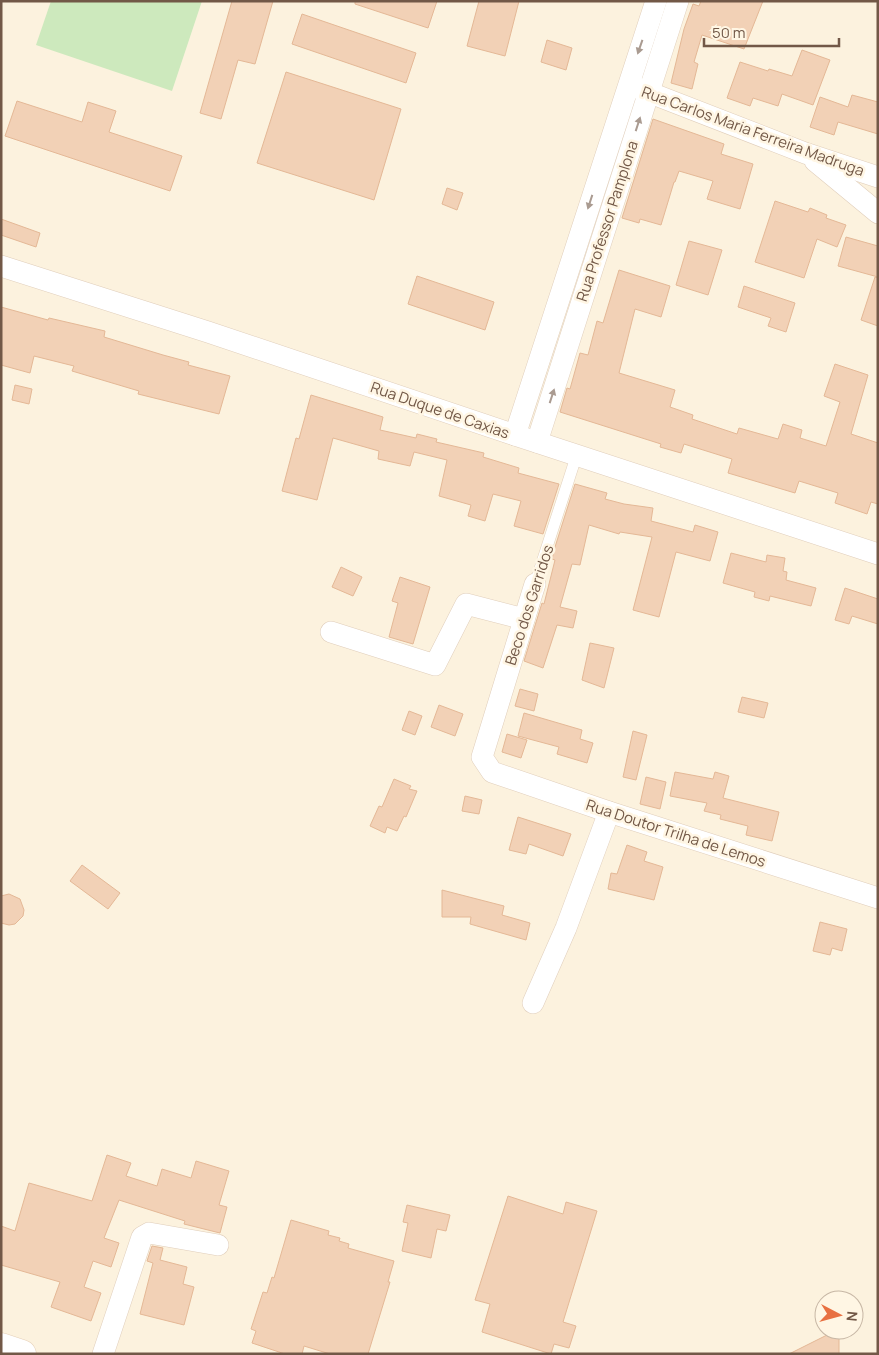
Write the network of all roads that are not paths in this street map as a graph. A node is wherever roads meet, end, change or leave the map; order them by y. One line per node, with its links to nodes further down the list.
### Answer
1 (656, 1): 3 (street, Rua Professor Pamplona, one-way to 3)
2 (678, 1): 4 (street, Rua Professor Pamplona)
3 (628, 84): 4 (street, Rua Carlos Maria Ferreira Madruga); 9 (street, Rua Professor Pamplona, one-way to 9)
4 (648, 93): 5 (street, Rua Carlos Maria Ferreira Madruga); 10 (street, Rua Professor Pamplona, one-way to 4)
5 (805, 153): 6 (street, Rua Carlos Maria Ferreira Madruga); 7 (street)
6 (878, 177)
7 (878, 212)
8 (1, 266): 9 (street, Rua Duque de Caxias)
9 (515, 435): 10 (street, Rua Duque de Caxias)
10 (537, 442): 11 (street, Rua Duque de Caxias)
11 (577, 454): 12 (street, Rua Duque de Caxias); 13 (lane, Beco dos Garridos)
12 (878, 554)
13 (536, 584): 14 (street, Beco dos Garridos)
14 (524, 619): 15 (street); 16 (street, Beco dos Garridos)
15 (331, 632)
16 (482, 757): 17 (street, Rua Doutor Trilha de Lemos)
17 (609, 812): 18 (street, Rua Doutor Trilha de Lemos); 19 (street)
18 (878, 898)
19 (533, 1003)
20 (218, 1245): 23 (street)
21 (1, 1347): 22 (street)
22 (22, 1354)
23 (103, 1354)

